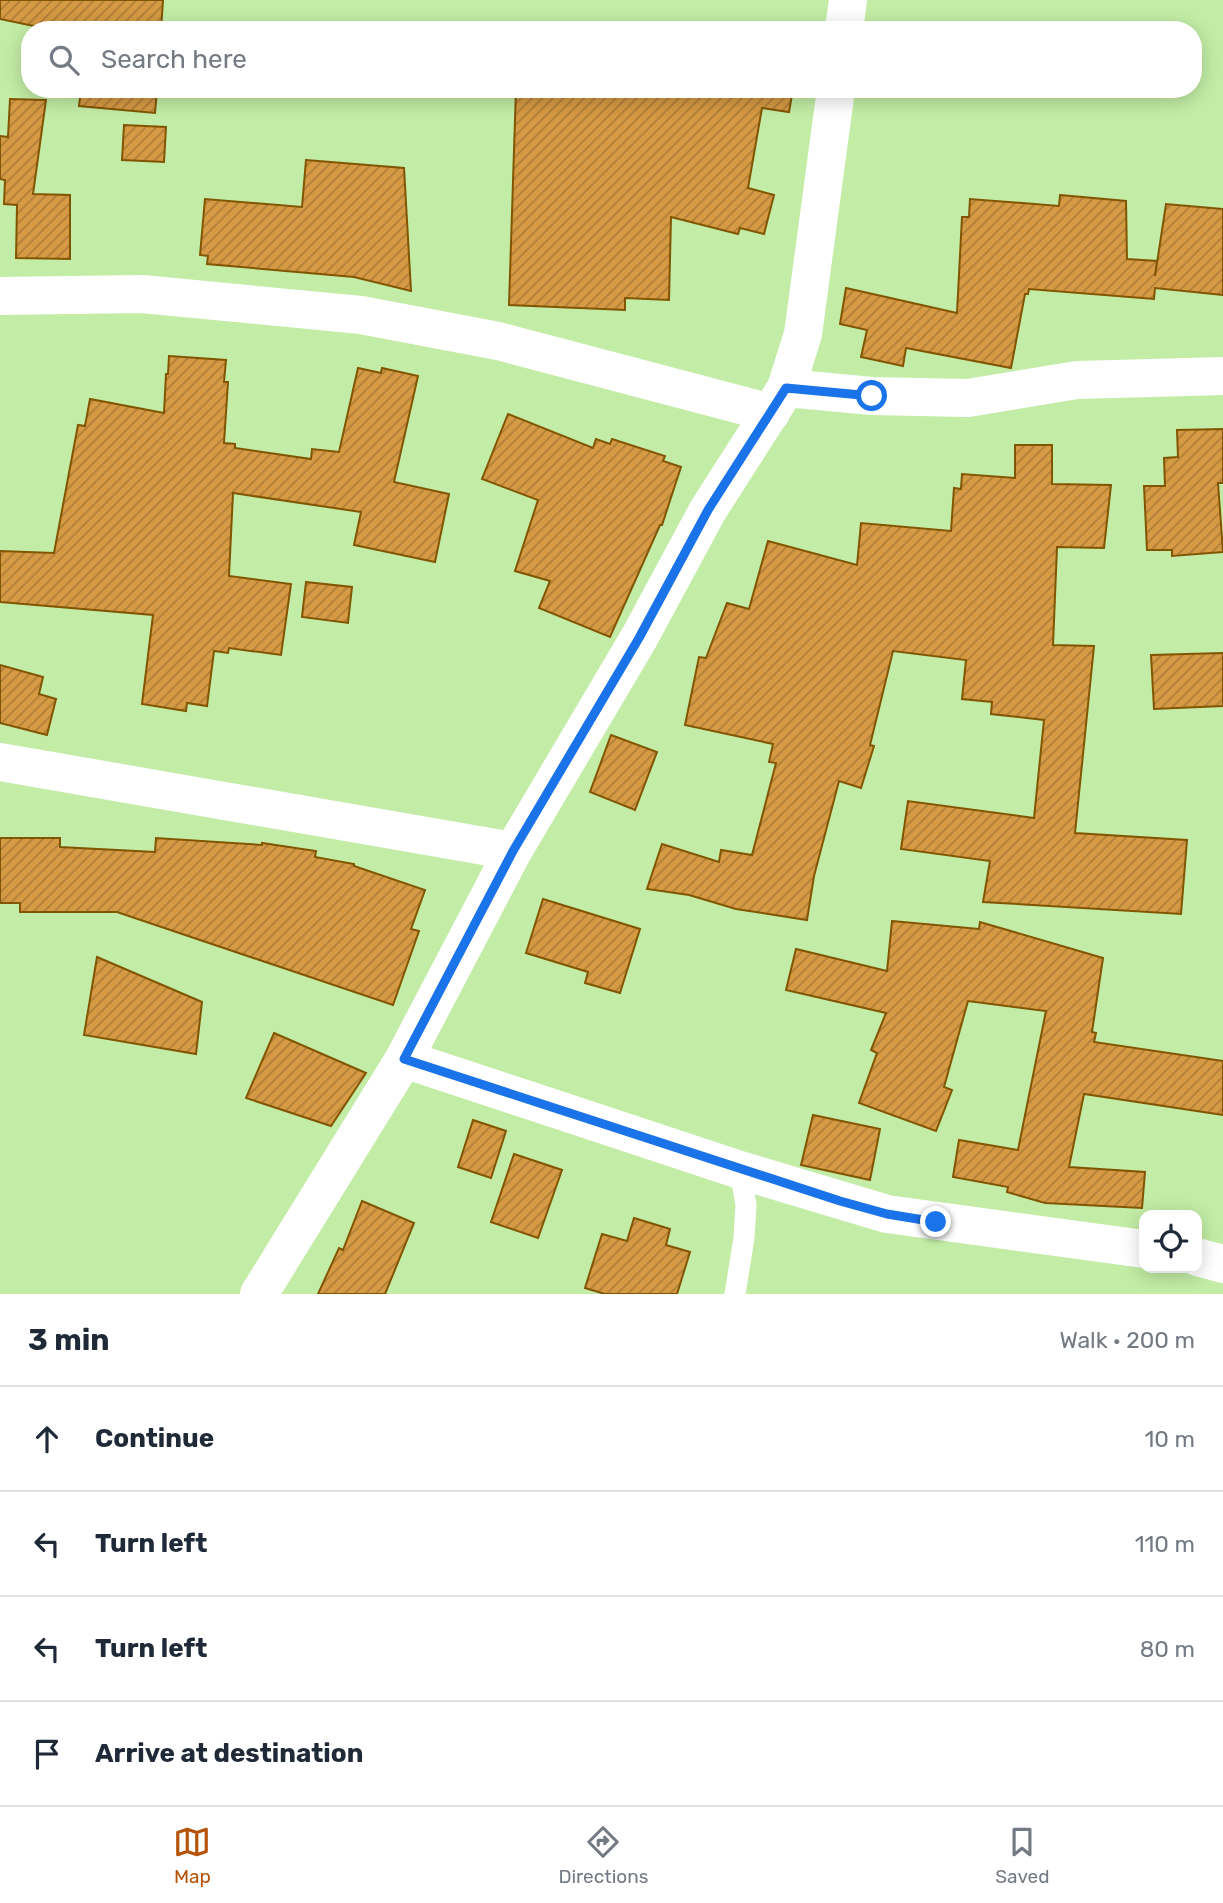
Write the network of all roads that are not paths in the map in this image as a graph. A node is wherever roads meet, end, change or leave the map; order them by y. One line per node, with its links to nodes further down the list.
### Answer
1 (848, 0): 2 (street)
2 (845, 21)
3 (835, 98): 6 (street)
4 (0, 296): 6 (street)
5 (1223, 376): 6 (street)
6 (778, 400): 8 (street)
7 (0, 762): 8 (street)
8 (513, 851): 9 (street)
9 (404, 1059): 10 (street); 14 (street)
10 (740, 1170): 11 (street); 15 (lane)
11 (1139, 1248)
12 (1202, 1258): 13 (street)
13 (1223, 1264)
14 (259, 1294)
15 (735, 1294)

